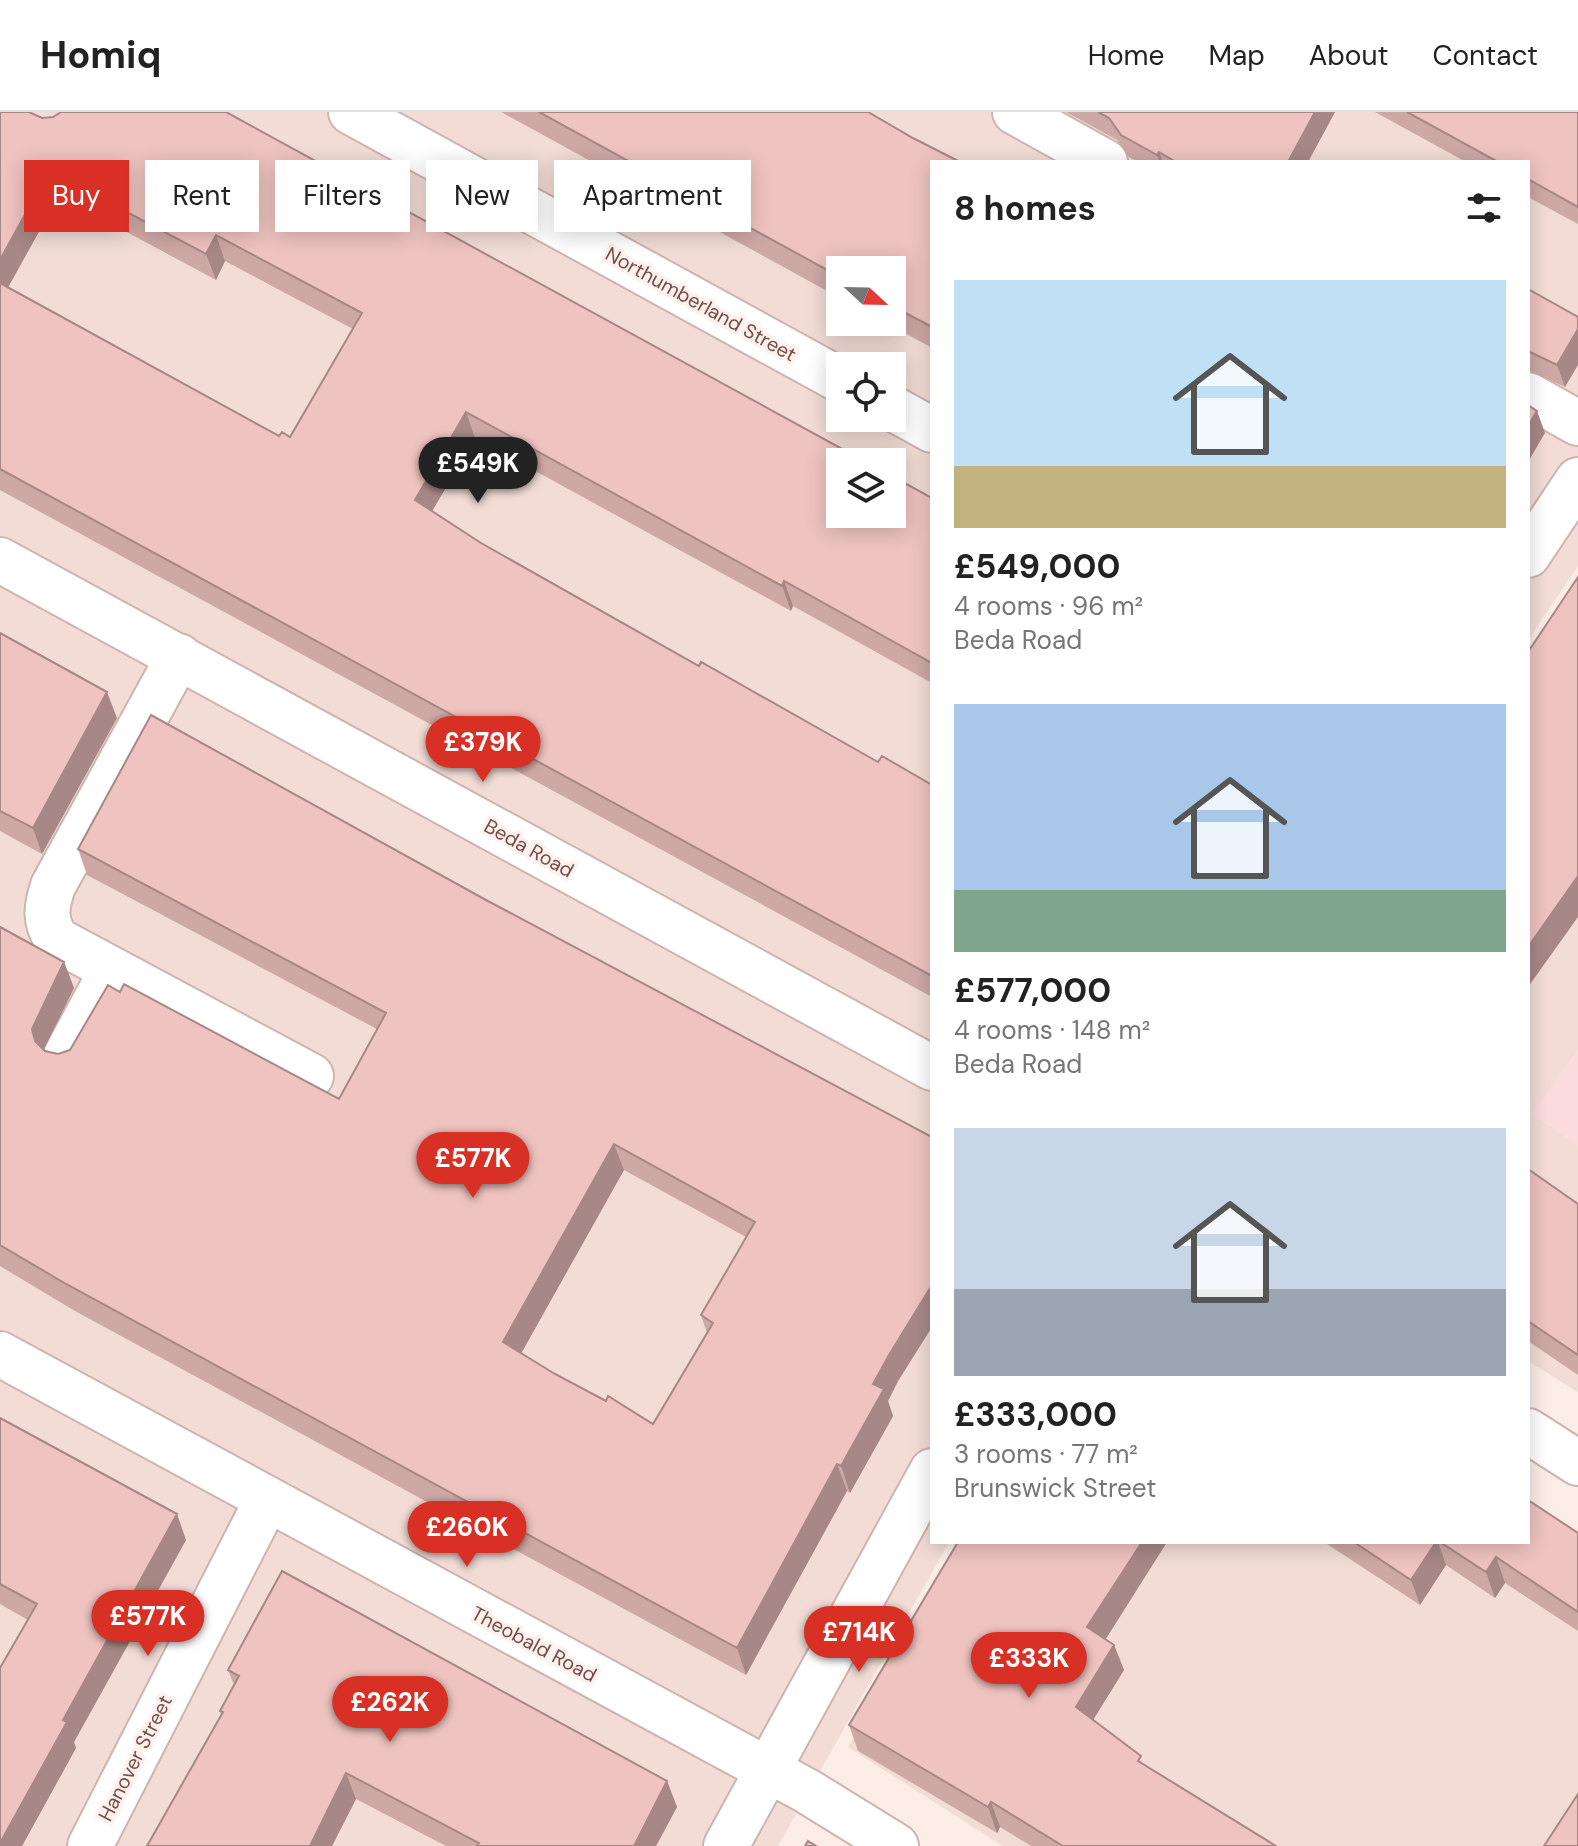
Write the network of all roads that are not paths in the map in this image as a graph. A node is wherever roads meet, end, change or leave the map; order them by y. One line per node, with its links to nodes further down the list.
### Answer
1 (351, 112): 4 (street, Northumberland Street)
2 (1015, 112): 3 (street)
3 (1101, 160)
4 (826, 372)
5 (1530, 396): 7 (street)
6 (906, 416): 8 (street)
7 (1578, 423)
8 (930, 429)
9 (1578, 480): 10 (street)
10 (1530, 552)
11 (0, 560): 12 (street, Beda Road)
12 (179, 656): 13 (street); 15 (street, Beda Road)
13 (112, 970): 14 (street); 16 (street)
14 (66, 1055)
15 (930, 1067)
16 (311, 1076)
17 (0, 1354): 21 (street, Theobald Road)
18 (1530, 1432): 19 (street)
19 (1578, 1463)
20 (930, 1475): 22 (street)
21 (267, 1500): 22 (street, Theobald Road); 23 (street, Hanover Street)
22 (767, 1770): 24 (street); 25 (street, Theobald Road)
23 (90, 1846)
24 (726, 1846)
25 (896, 1846)

